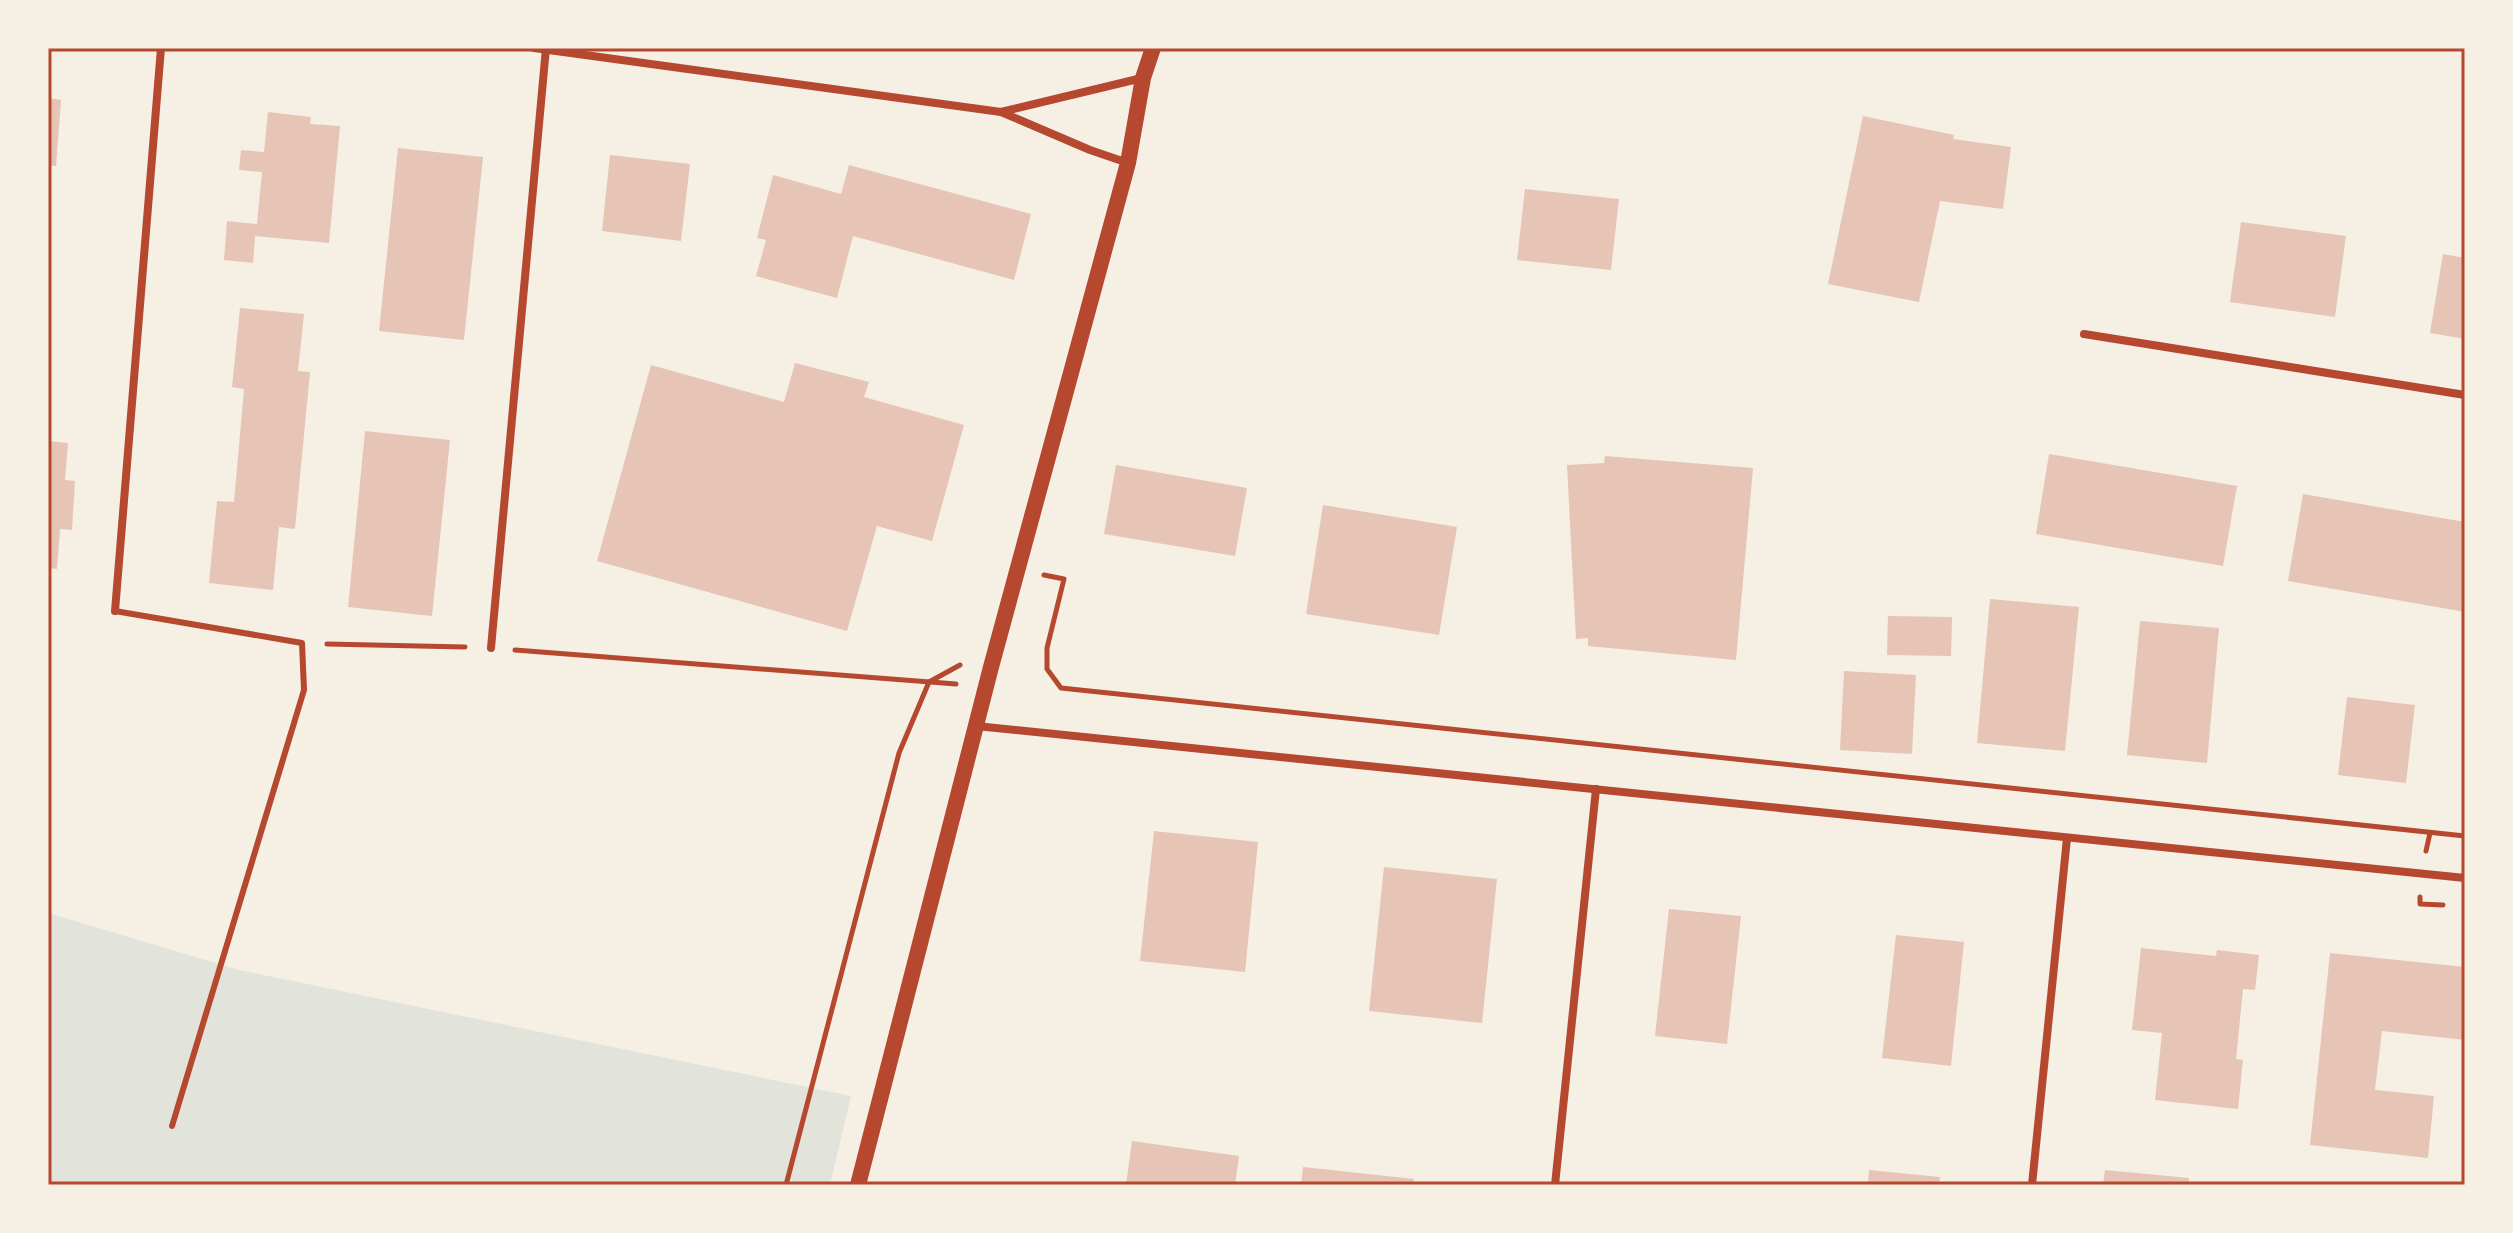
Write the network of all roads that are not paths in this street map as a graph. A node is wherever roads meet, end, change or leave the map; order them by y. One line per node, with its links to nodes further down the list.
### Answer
1 (161, 48): 10 (street)
2 (534, 48): 4 (street)
3 (1153, 48): 5 (main road)
4 (546, 49): 6 (street); 11 (street)
5 (1143, 78): 6 (street); 7 (main road)
6 (1001, 112): 7 (street)
7 (1128, 163): 12 (main road)
8 (2084, 334): 9 (street)
9 (2465, 395)
10 (115, 611): 16 (lane)
11 (491, 648)
12 (976, 726): 13 (street); 17 (main road)
13 (1596, 789): 14 (street); 18 (street)
14 (2067, 838): 15 (street); 19 (street)
15 (2465, 878)
16 (172, 1126)
17 (858, 1185)
18 (1555, 1185)
19 (2032, 1185)

